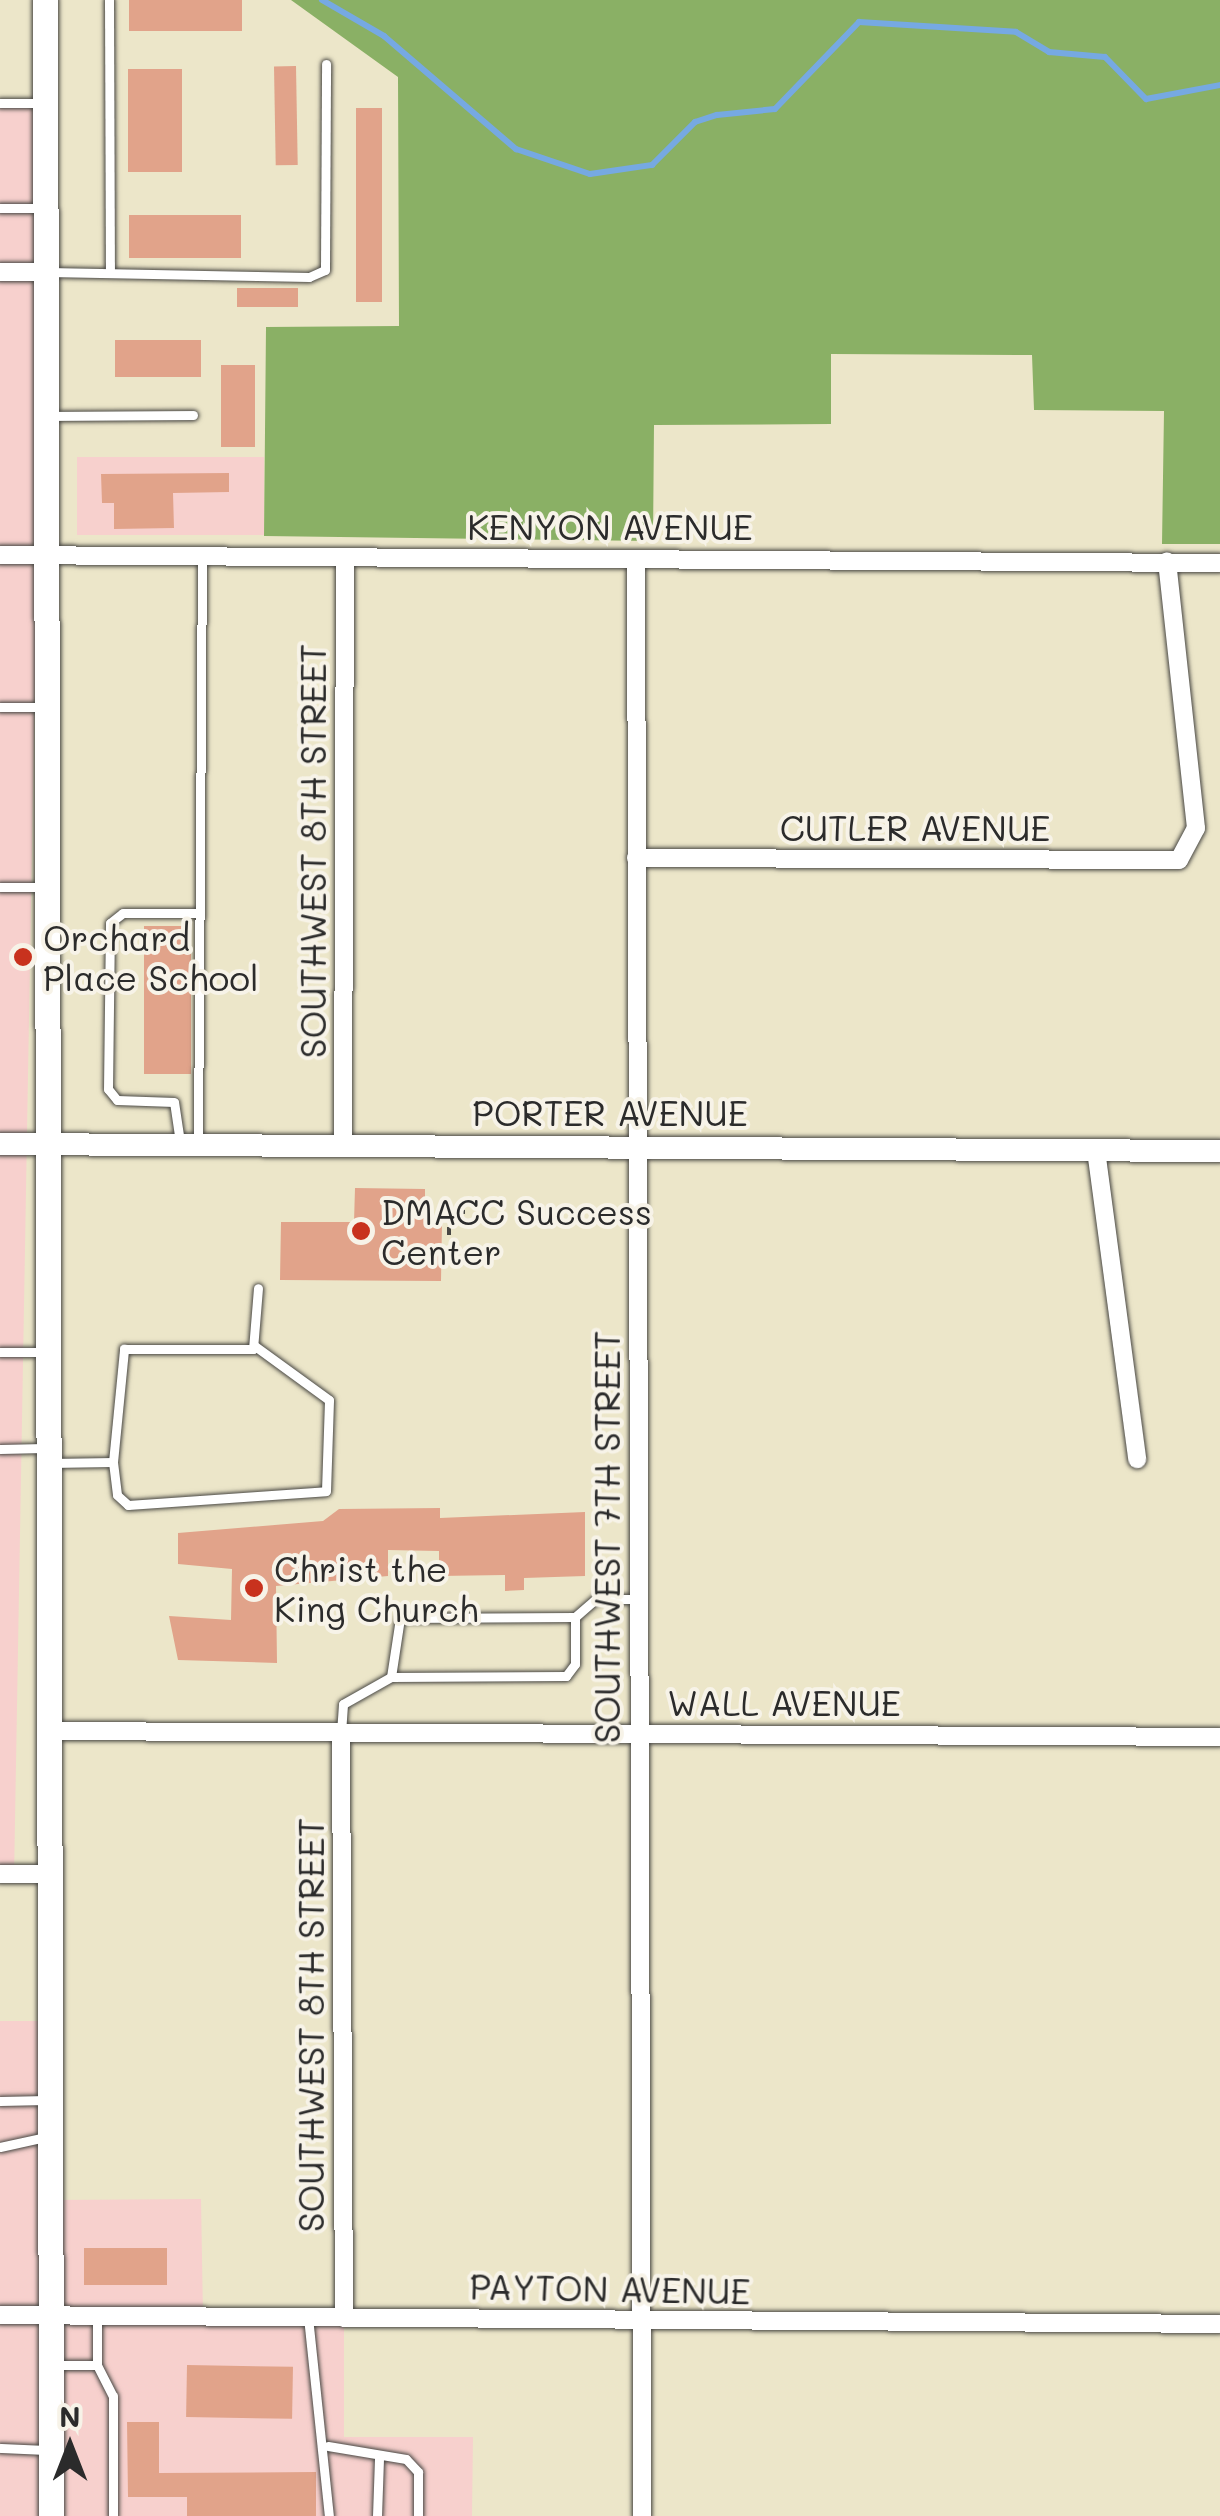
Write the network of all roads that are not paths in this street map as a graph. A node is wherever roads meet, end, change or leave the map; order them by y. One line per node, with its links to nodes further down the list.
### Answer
1 (45, 0): 4 (main road)
2 (109, 0): 10 (lane)
3 (326, 64): 10 (lane)
4 (45, 103): 5 (lane); 7 (main road)
5 (0, 104)
6 (0, 208): 7 (lane)
7 (45, 208): 9 (main road)
8 (0, 272): 9 (street)
9 (46, 272): 10 (lane); 12 (main road)
10 (110, 273)
11 (193, 415): 12 (lane)
12 (46, 416): 14 (main road)
13 (0, 555): 14 (street, KENYON AVENUE)
14 (46, 555): 15 (street, KENYON AVENUE); 21 (main road)
15 (202, 556): 16 (street, KENYON AVENUE); 25 (lane)
16 (345, 557): 17 (street, KENYON AVENUE); 29 (street, SOUTHWEST 8TH STREET)
17 (636, 559): 18 (street, KENYON AVENUE); 22 (street, SOUTHWEST 7TH STREET)
18 (1167, 562): 19 (street, KENYON AVENUE); 22 (street, CUTLER AVENUE)
19 (1220, 562)
20 (0, 707): 21 (lane)
21 (46, 707): 24 (main road)
22 (636, 858): 30 (street, SOUTHWEST 7TH STREET)
23 (0, 887): 24 (lane)
24 (46, 887): 27 (main road)
25 (196, 913): 28 (lane); 28 (lane)
26 (0, 1144): 27 (street, PORTER AVENUE)
27 (47, 1144): 28 (street, PORTER AVENUE); 36 (main road)
28 (189, 1145): 29 (street, PORTER AVENUE)
29 (343, 1146): 30 (street, PORTER AVENUE)
30 (637, 1147): 31 (street, PORTER AVENUE); 41 (street, SOUTHWEST 7TH STREET)
31 (1096, 1150): 32 (street, PORTER AVENUE); 39 (street)
32 (1220, 1151)
33 (258, 1288): 34 (lane)
34 (256, 1346): 40 (lane); 40 (lane)
35 (0, 1352): 36 (lane)
36 (47, 1352): 38 (main road)
37 (0, 1449): 38 (lane)
38 (47, 1455): 40 (lane); 44 (main road)
39 (1136, 1459)
40 (112, 1462)
41 (638, 1599): 42 (lane); 46 (street, SOUTHWEST 7TH STREET)
42 (575, 1617): 43 (lane); 43 (lane)
43 (391, 1677): 45 (lane)
44 (48, 1731): 45 (street, WALL AVENUE); 49 (main road)
45 (341, 1732): 46 (street, WALL AVENUE); 58 (street, SOUTHWEST 8TH STREET)
46 (639, 1734): 47 (street, WALL AVENUE); 59 (street, SOUTHWEST 7TH STREET)
47 (1220, 1737)
48 (0, 1874): 49 (street)
49 (48, 1874): 51 (main road)
50 (0, 2100): 51 (lane)
51 (49, 2100): 52 (main road)
52 (49, 2137): 53 (lane); 55 (main road)
53 (0, 2147)
54 (0, 2315): 55 (street, PAYTON AVENUE)
55 (50, 2316): 56 (street, PAYTON AVENUE); 61 (main road)
56 (97, 2316): 57 (street, PAYTON AVENUE); 62 (lane)
57 (308, 2317): 58 (street, PAYTON AVENUE); 63 (lane)
58 (344, 2318): 59 (street, PAYTON AVENUE)
59 (641, 2321): 60 (street, PAYTON AVENUE); 72 (street, SOUTHWEST 7TH STREET)
60 (1220, 2324)
61 (50, 2365): 62 (lane); 65 (main road)
62 (97, 2365): 68 (lane)
63 (328, 2446): 66 (lane); 69 (lane)
64 (0, 2448): 65 (lane)
65 (51, 2450): 67 (main road)
66 (379, 2458): 70 (lane); 71 (lane)
67 (51, 2516)
68 (114, 2516)
69 (330, 2516)
70 (378, 2516)
71 (418, 2516)
72 (642, 2516)

